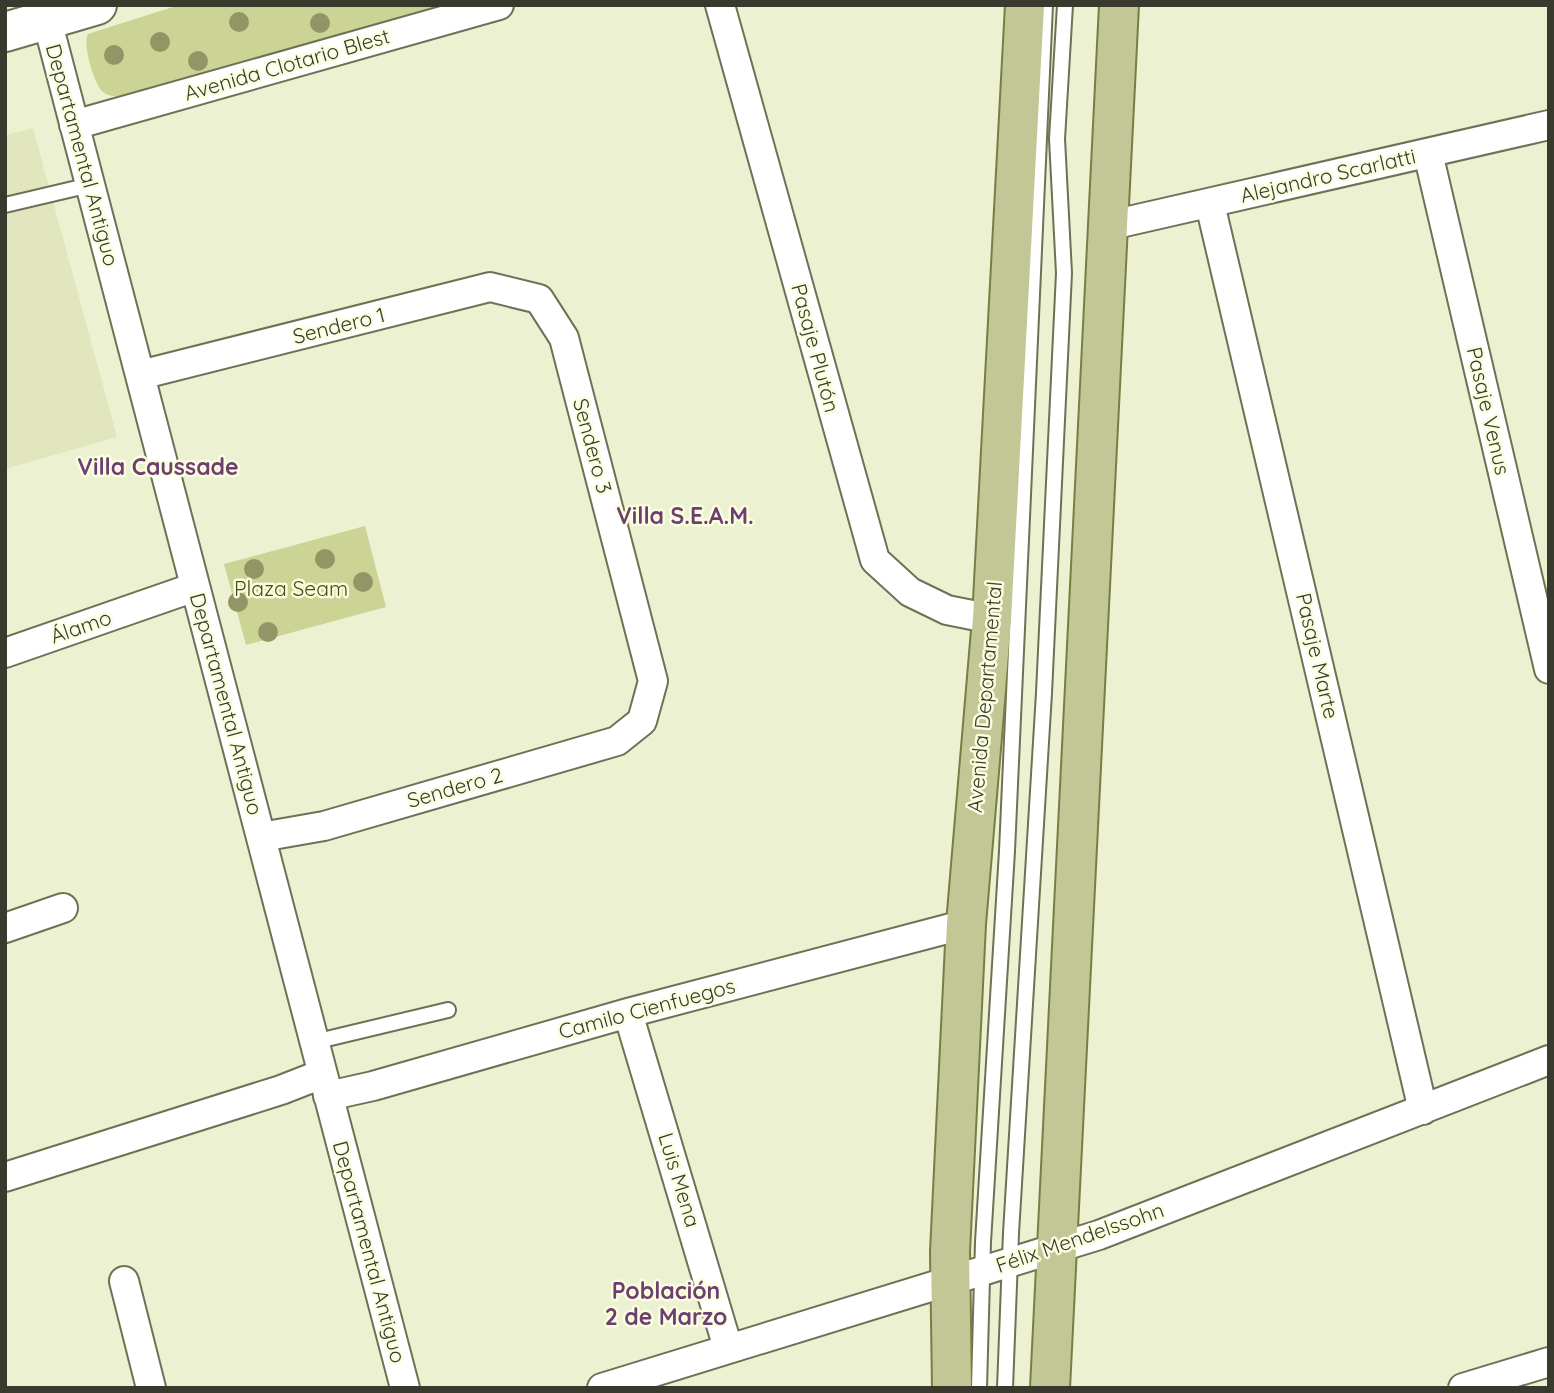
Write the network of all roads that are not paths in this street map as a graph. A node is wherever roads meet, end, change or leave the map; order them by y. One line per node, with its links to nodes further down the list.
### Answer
1 (97, 5): 8 (main road)
2 (499, 5): 10 (street, Avenida Clotario Blest)
3 (720, 5): 20 (street, Pasaje Plutón)
4 (1025, 5): 20 (main road, Avenida Departamental)
5 (1045, 5): 37 (lane)
6 (1065, 5): 36 (lane)
7 (1119, 5): 16 (main road)
8 (47, 20): 9 (main road); 10 (street, Departamental Antiguo)
9 (5, 32)
10 (74, 125): 13 (street, Departamental Antiguo)
11 (1549, 125): 12 (street, Alejandro Scarlatti)
12 (1428, 153): 14 (street, Alejandro Scarlatti); 22 (street, Pasaje Venus)
13 (90, 185): 15 (lane); 18 (street, Departamental Antiguo)
14 (1210, 204): 16 (street, Alejandro Scarlatti); 33 (street, Pasaje Marte)
15 (5, 205)
16 (1107, 226): 35 (main road)
17 (539, 299): 18 (street, Sendero 1); 23 (street, Sendero 3)
18 (140, 375): 19 (street, Departamental Antiguo)
19 (195, 587): 21 (street, Álamo); 24 (street, Departamental Antiguo)
20 (992, 619): 26 (main road, Avenida Departamental)
21 (5, 653)
22 (1549, 669)
23 (642, 721): 24 (street, Sendero 2)
24 (261, 837): 30 (street, Departamental Antiguo)
25 (63, 908): 27 (street)
26 (966, 924): 29 (street, Camilo Cienfuegos); 37 (main road, Avenida Departamental)
27 (5, 928)
28 (448, 1010): 30 (lane)
29 (628, 1013): 32 (street, Camilo Cienfuegos); 39 (street, Luis Mena)
30 (314, 1042): 32 (street, Departamental Antiguo)
31 (1549, 1060): 33 (street, Félix Mendelssohn)
32 (325, 1085): 34 (street, Camilo Cienfuegos); 42 (street, Departamental Antiguo)
33 (1423, 1110): 35 (street, Félix Mendelssohn)
34 (5, 1177)
35 (1057, 1248): 36 (street, Félix Mendelssohn); 47 (main road)
36 (1010, 1263): 37 (street, Félix Mendelssohn); 46 (lane)
37 (967, 1277): 39 (street, Félix Mendelssohn); 44 (main road, Avenida Departamental); 45 (lane)
38 (124, 1281): 41 (street)
39 (728, 1348): 43 (street, Félix Mendelssohn)
40 (1549, 1362): 48 (street)
41 (151, 1388)
42 (405, 1388)
43 (602, 1388)
44 (952, 1388)
45 (979, 1388)
46 (1004, 1388)
47 (1050, 1388)
48 (1463, 1388)

